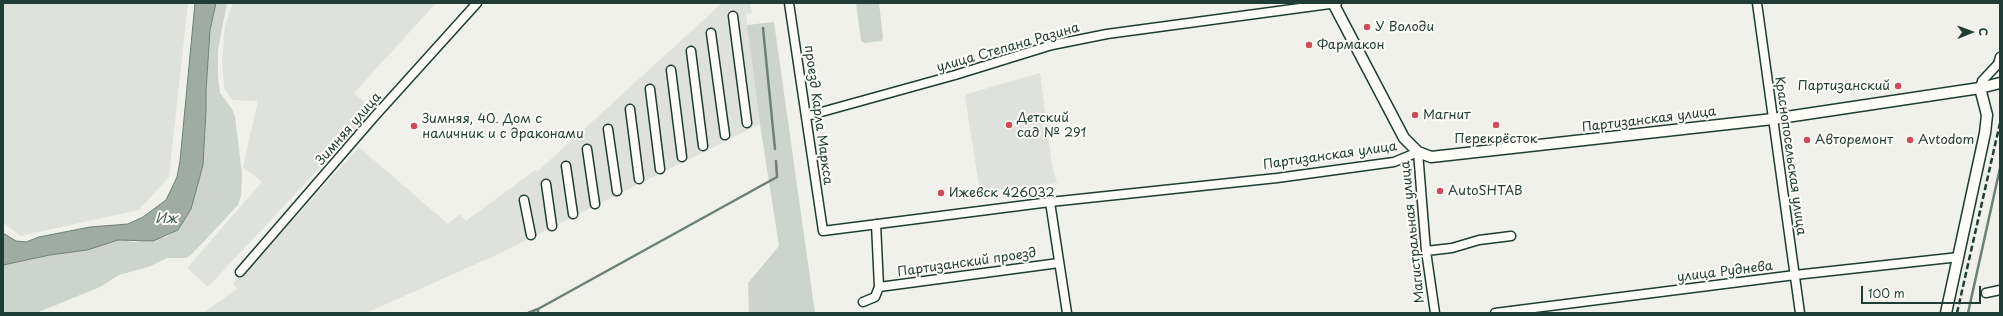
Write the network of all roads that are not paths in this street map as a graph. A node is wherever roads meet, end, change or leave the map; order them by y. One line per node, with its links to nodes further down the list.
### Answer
1 (477, 3): 40 (street, Зимняя улица)
2 (789, 3): 14 (street, проезд Карла Маркса)
3 (1334, 3): 14 (street, улица Степана Разина); 21 (street, Магистральная улица)
4 (1757, 3): 15 (street, Краснопосельская улица)
5 (733, 16): 16 (street)
6 (711, 33): 18 (street)
7 (692, 51): 19 (street)
8 (2000, 57): 11 (street)
9 (671, 70): 22 (street)
10 (2000, 83): 11 (street, Партизанская улица)
11 (1980, 88): 15 (street, Партизанская улица); 38 (street)
12 (650, 89): 24 (street)
13 (630, 109): 25 (street)
14 (806, 116): 34 (street, проезд Карла Маркса)
15 (1773, 119): 21 (street, Партизанская улица); 41 (street, Краснопосельская улица)
16 (747, 123)
17 (608, 129): 27 (street)
18 (725, 135)
19 (703, 146)
20 (588, 149): 30 (street)
21 (1418, 152): 29 (street, Партизанская улица); 37 (street, Магистральная улица)
22 (682, 157)
23 (566, 166): 31 (street)
24 (660, 169)
25 (639, 179)
26 (546, 184): 33 (street)
27 (617, 191)
28 (524, 200): 35 (street)
29 (1050, 202): 32 (street, Партизанская улица); 39 (street)
30 (595, 204)
31 (573, 214)
32 (876, 224): 34 (street, Партизанская улица); 42 (street)
33 (552, 226)
34 (823, 231)
35 (531, 236)
36 (1511, 236): 37 (street)
37 (1426, 251): 47 (street, Магистральная улица)
38 (1959, 257): 41 (street, улица Руднева); 50 (street)
39 (1059, 263): 42 (street, Партизанский проезд); 46 (street)
40 (240, 272)
41 (1795, 275): 48 (street, улица Руднева); 49 (street, Краснопосельская улица)
42 (879, 287): 45 (street)
43 (2000, 290): 44 (street)
44 (1986, 293)
45 (863, 302)
46 (1067, 313)
47 (1435, 313)
48 (1495, 313)
49 (1800, 313)
50 (1946, 313)

